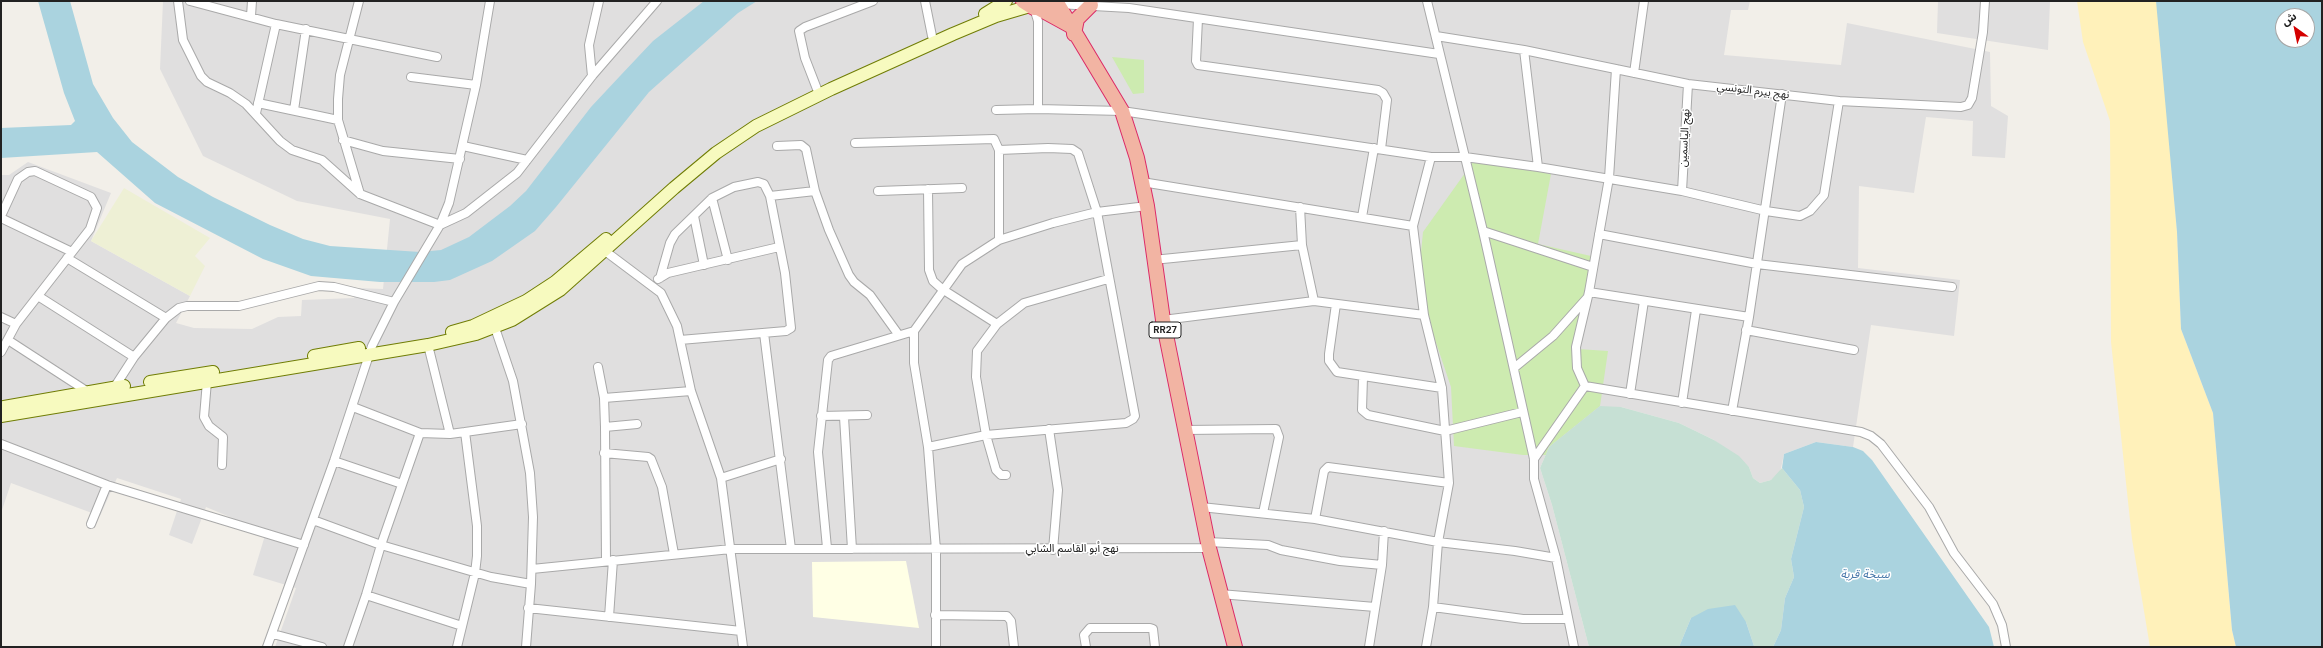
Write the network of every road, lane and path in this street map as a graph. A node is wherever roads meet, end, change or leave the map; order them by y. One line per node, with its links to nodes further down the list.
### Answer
1 (178, 1): 41 (street)
2 (190, 1): 16 (street)
3 (252, 1): 16 (street)
4 (359, 1): 23 (street)
5 (490, 1): 32 (street)
6 (599, 1): 29 (street)
7 (658, 1): 29 (street)
8 (873, 1): 33 (street)
9 (925, 1): 21 (street)
10 (1006, 1): 21 (main road)
11 (1427, 1): 22 (street)
12 (1644, 1): 28 (street)
13 (1985, 1): 35 (street, نهج بيرم التونسي)
14 (1041, 4): 15 (street); 20 (highway, RR27); 20 (highway, RR27); 37 (street); 78 (main road)
15 (1091, 5): 17 (street); 20 (highway)
16 (251, 16): 18 (street)
17 (1198, 19): 25 (street); 47 (street)
18 (276, 24): 19 (street); 36 (street)
19 (306, 29): 23 (street); 38 (street)
20 (1072, 30): 40 (highway, RR27)
21 (932, 36): 33 (main road)
22 (1436, 36): 24 (street, نهج بيرم التونسي); 25 (street)
23 (350, 38): 26 (street); 42 (street)
24 (1524, 50): 27 (street, نهج بيرم التونسي); 53 (street)
25 (1439, 54): 50 (street)
26 (437, 57)
27 (1616, 69): 28 (street, نهج بيرم التونسي); 54 (street)
28 (1634, 73): 31 (street, نهج بيرم التونسي)
29 (592, 76): 52 (street)
30 (411, 77): 32 (street)
31 (1688, 84): 34 (street, نهج بيرم التونسي); 60 (street, نهج الياسمين)
32 (476, 85): 45 (street)
33 (817, 89): 78 (main road)
34 (1782, 94): 35 (street, نهج بيرم التونسي); 66 (street)
35 (1839, 101): 66 (street)
36 (258, 103): 38 (street); 41 (street)
37 (1038, 109): 39 (street); 40 (street)
38 (294, 110): 42 (street)
39 (996, 110)
40 (1122, 111): 47 (street); 55 (highway, RR27)
41 (256, 113): 61 (street)
42 (338, 120): 43 (street)
43 (343, 140): 51 (street); 61 (street)
44 (855, 143): 48 (street)
45 (463, 146): 51 (street); 52 (street)
46 (776, 146): 58 (street)
47 (1377, 148): 49 (street); 70 (street)
48 (999, 150): 67 (street); 75 (street)
49 (1431, 157): 50 (street); 72 (street)
50 (1466, 157): 53 (street); 73 (street)
51 (460, 159): 71 (street)
52 (527, 160): 71 (street)
53 (1538, 167): 54 (street)
54 (1609, 178): 60 (street); 74 (street)
55 (1142, 182): 64 (highway, RR27); 65 (street)
56 (962, 188): 57 (street)
57 (928, 189): 59 (street); 89 (street)
58 (815, 191): 62 (street); 108 (street)
59 (878, 191)
60 (1682, 191): 66 (street)
61 (360, 194): 71 (street)
62 (770, 196): 63 (street); 77 (street)
63 (712, 198): 68 (street); 80 (street)
64 (1147, 206): 67 (street); 81 (highway, RR27)
65 (1300, 207): 70 (street); 76 (street)
66 (1766, 211): 82 (street)
67 (1097, 212): 75 (street); 86 (street)
68 (694, 216): 83 (street); 85 (street)
69 (1, 217): 79 (street); 79 (street)
70 (1362, 217): 72 (street)
71 (440, 226): 94 (street)
72 (1413, 226): 97 (street)
73 (1483, 231): 84 (street); 117 (street)
74 (1599, 234): 82 (street); 84 (street)
75 (999, 240): 89 (street)
76 (1302, 245): 81 (street); 92 (street)
77 (779, 247): 80 (street); 107 (street)
78 (601, 249): 87 (street); 102 (main road)
79 (70, 255): 91 (street); 100 (street)
80 (728, 260): 83 (street)
81 (1153, 260): 101 (highway, RR27)
82 (1757, 264): 88 (street); 99 (street)
83 (704, 265): 85 (street)
84 (1593, 267): 90 (street)
85 (660, 278): 87 (street)
86 (1108, 279): 104 (street); 139 (street)
87 (651, 284): 110 (street)
88 (1952, 287)
89 (942, 289): 104 (street); 106 (street)
90 (1588, 294): 93 (street); 117 (street); 120 (street)
91 (38, 296): 103 (street); 115 (street)
92 (1314, 301): 95 (street); 101 (street)
93 (1644, 301): 96 (street); 125 (street)
94 (394, 302): 100 (street); 113 (street)
95 (1336, 304): 97 (street); 118 (street)
96 (1696, 310): 99 (street); 127 (street)
97 (1424, 315): 122 (street)
98 (1, 317): 103 (street)
99 (1749, 317): 105 (street)
100 (166, 318): 115 (street)
101 (1163, 320): 140 (highway, RR27)
102 (493, 323): 111 (main road); 113 (main road); 136 (street)
103 (16, 324): 109 (street)
104 (997, 324): 145 (street)
105 (1746, 330): 112 (street); 130 (street)
106 (914, 331): 108 (street); 147 (street)
107 (764, 333): 110 (street); 150 (street)
108 (898, 334): 134 (street)
109 (8, 340): 114 (street); 124 (street)
110 (680, 340): 123 (street)
111 (428, 345): 113 (main road); 144 (street)
112 (1854, 350)
113 (371, 351): 119 (main road); 121 (main road); 128 (street)
114 (1, 352)
115 (134, 357): 121 (street)
116 (598, 368): 126 (street)
117 (1514, 368): 131 (street)
118 (1363, 376): 122 (street); 141 (street)
119 (207, 381): 133 (main road); 152 (street)
120 (1585, 386): 125 (street); 149 (street)
121 (114, 388): 124 (main road)
122 (1442, 388): 141 (street)
123 (691, 391): 126 (street); 154 (street)
124 (88, 392): 129 (main road)
125 (1630, 394): 127 (street)
126 (604, 398): 138 (street)
127 (1682, 403): 130 (street)
128 (353, 407): 143 (street); 151 (street)
129 (1, 408)
130 (1732, 411): 206 (street)
131 (1522, 412): 141 (street); 149 (street)
132 (867, 415): 135 (street)
133 (1, 416)
134 (821, 416): 135 (street); 168 (street)
135 (844, 417): 171 (street)
136 (522, 424): 142 (street); 178 (street)
137 (637, 424): 138 (street)
138 (605, 427): 148 (street)
139 (1049, 429): 145 (street); 173 (street)
140 (1185, 430): 158 (highway, RR27); 159 (street)
141 (1445, 431): 155 (street)
142 (465, 432): 144 (street); 179 (street)
143 (420, 434): 144 (street); 156 (street)
144 (450, 434)
145 (986, 435): 147 (street); 153 (street)
146 (1, 444): 157 (street)
147 (928, 447): 172 (street)
148 (604, 453): 174 (street); 176 (street)
149 (1534, 459): 175 (street)
150 (781, 460): 154 (street); 170 (street)
151 (334, 461): 156 (street); 161 (street)
152 (222, 465)
153 (1006, 475)
154 (721, 478): 169 (street)
155 (1449, 483): 160 (street); 164 (street)
156 (402, 484): 166 (street)
157 (107, 485): 162 (street); 165 (street)
158 (1201, 507): 159 (street); 167 (highway, RR27)
159 (1263, 513): 160 (street)
160 (1315, 519): 163 (street)
161 (313, 520): 165 (street); 166 (street)
162 (91, 524)
163 (1384, 531): 164 (street); 177 (street)
164 (1438, 542): 175 (street); 184 (street)
165 (304, 545): 191 (street)
166 (380, 545): 179 (street); 182 (street)
167 (1208, 545): 173 (street, نهج أبو القاسم الشابي); 177 (street, نهج أبو القاسم الشابي); 181 (highway, RR27)
168 (827, 548): 170 (street, نهج أبو القاسم الشابي); 171 (street, نهج أبو القاسم الشابي)
169 (731, 549): 170 (street, نهج أبو القاسم الشابي); 174 (street, نهج أبو القاسم الشابي); 190 (street)
170 (791, 549)
171 (852, 549): 172 (street, نهج أبو القاسم الشابي)
172 (936, 550): 173 (street, نهج أبو القاسم الشابي); 186 (street)
173 (1054, 550)
174 (674, 554): 176 (street, نهج أبو القاسم الشابي)
175 (1556, 558): 188 (street)
176 (610, 560): 178 (street, نهج أبو القاسم الشابي); 187 (street)
177 (1382, 565): 183 (street)
178 (532, 569): 180 (street)
179 (475, 573): 180 (street); 189 (street)
180 (531, 584): 185 (street)
181 (1220, 594): 183 (street); 202 (highway, RR27)
182 (366, 595): 189 (street); 194 (street)
183 (1375, 607): 203 (street)
184 (1433, 607): 188 (street); 204 (street)
185 (528, 608): 187 (street); 196 (street)
186 (935, 615): 198 (street); 199 (street)
187 (609, 617): 190 (street)
188 (1568, 619): 205 (street)
189 (462, 626): 195 (street)
190 (741, 631): 197 (street)
191 (273, 634): 192 (street); 193 (street)
192 (267, 647)
193 (322, 647)
194 (348, 647)
195 (456, 647)
196 (526, 647)
197 (744, 647)
198 (936, 647)
199 (1014, 647)
200 (1086, 647): 201 (street)
201 (1154, 647)
202 (1235, 647)
203 (1369, 647)
204 (1426, 647)
205 (1574, 647)
206 (2006, 647)

